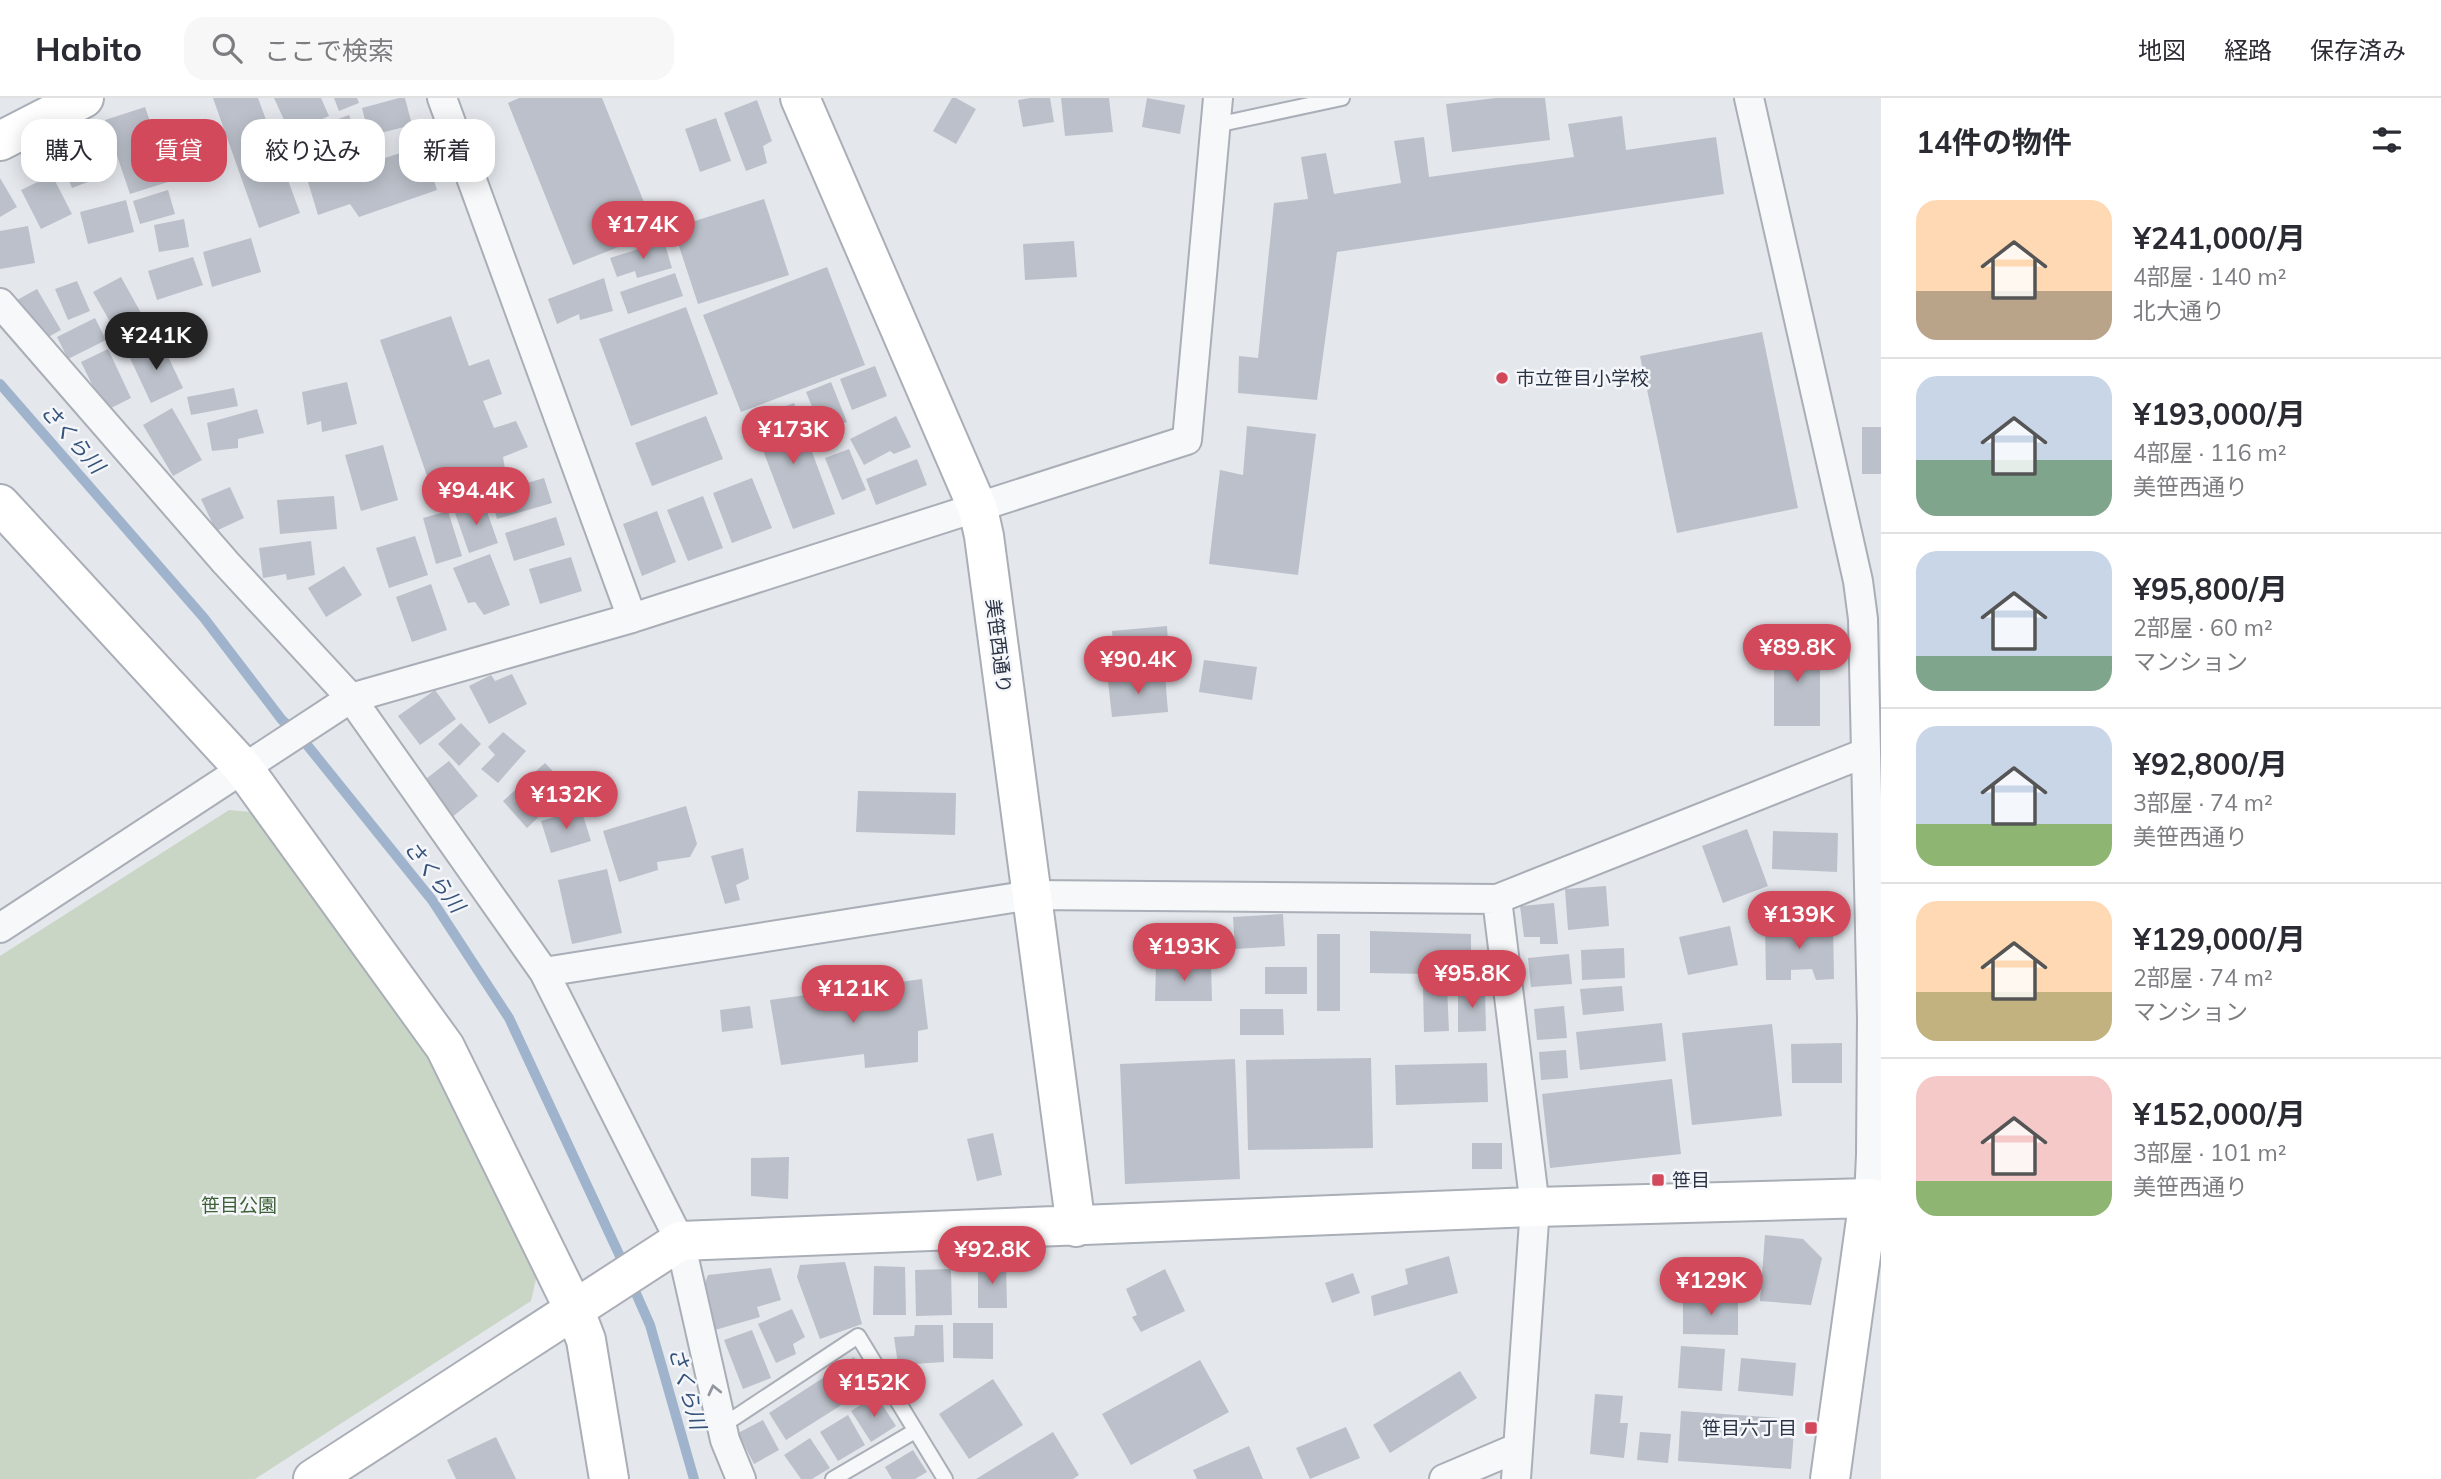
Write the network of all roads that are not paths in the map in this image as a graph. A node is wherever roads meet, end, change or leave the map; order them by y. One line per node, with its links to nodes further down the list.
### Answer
1 (84, 98): 7 (street)
2 (442, 98): 12 (street)
3 (800, 98): 10 (street, 美笹西通り)
4 (1342, 98): 6 (lane)
5 (1749, 98): 11 (street)
6 (1217, 111): 10 (street)
7 (0, 141)
8 (0, 303): 13 (street)
9 (0, 504): 15 (street)
10 (978, 509): 12 (street); 16 (street, 美笹西通り)
11 (1872, 617): 14 (street)
12 (632, 618): 13 (street)
13 (342, 704): 15 (street); 19 (street)
14 (1865, 753): 17 (street); 20 (street)
15 (257, 760): 18 (street); 25 (street)
16 (1031, 895): 17 (street); 19 (street); 23 (street, 美笹西通り)
17 (1497, 900): 22 (street)
18 (0, 928)
19 (544, 972): 24 (street)
20 (1877, 1017): 21 (street)
21 (1875, 1200): 22 (street); 36 (street)
22 (1535, 1207): 23 (street); 28 (street)
23 (1076, 1227): 24 (street)
24 (669, 1249): 25 (street); 26 (street, one-way to 24)
25 (584, 1306): 29 (street); 30 (street)
26 (722, 1426): 27 (lane); 31 (street)
27 (915, 1431): 32 (lane); 33 (lane)
28 (1517, 1448): 34 (street); 35 (street)
29 (313, 1479)
30 (609, 1479)
31 (741, 1479)
32 (833, 1479)
33 (945, 1479)
34 (1444, 1479)
35 (1516, 1479)
36 (1830, 1479)

